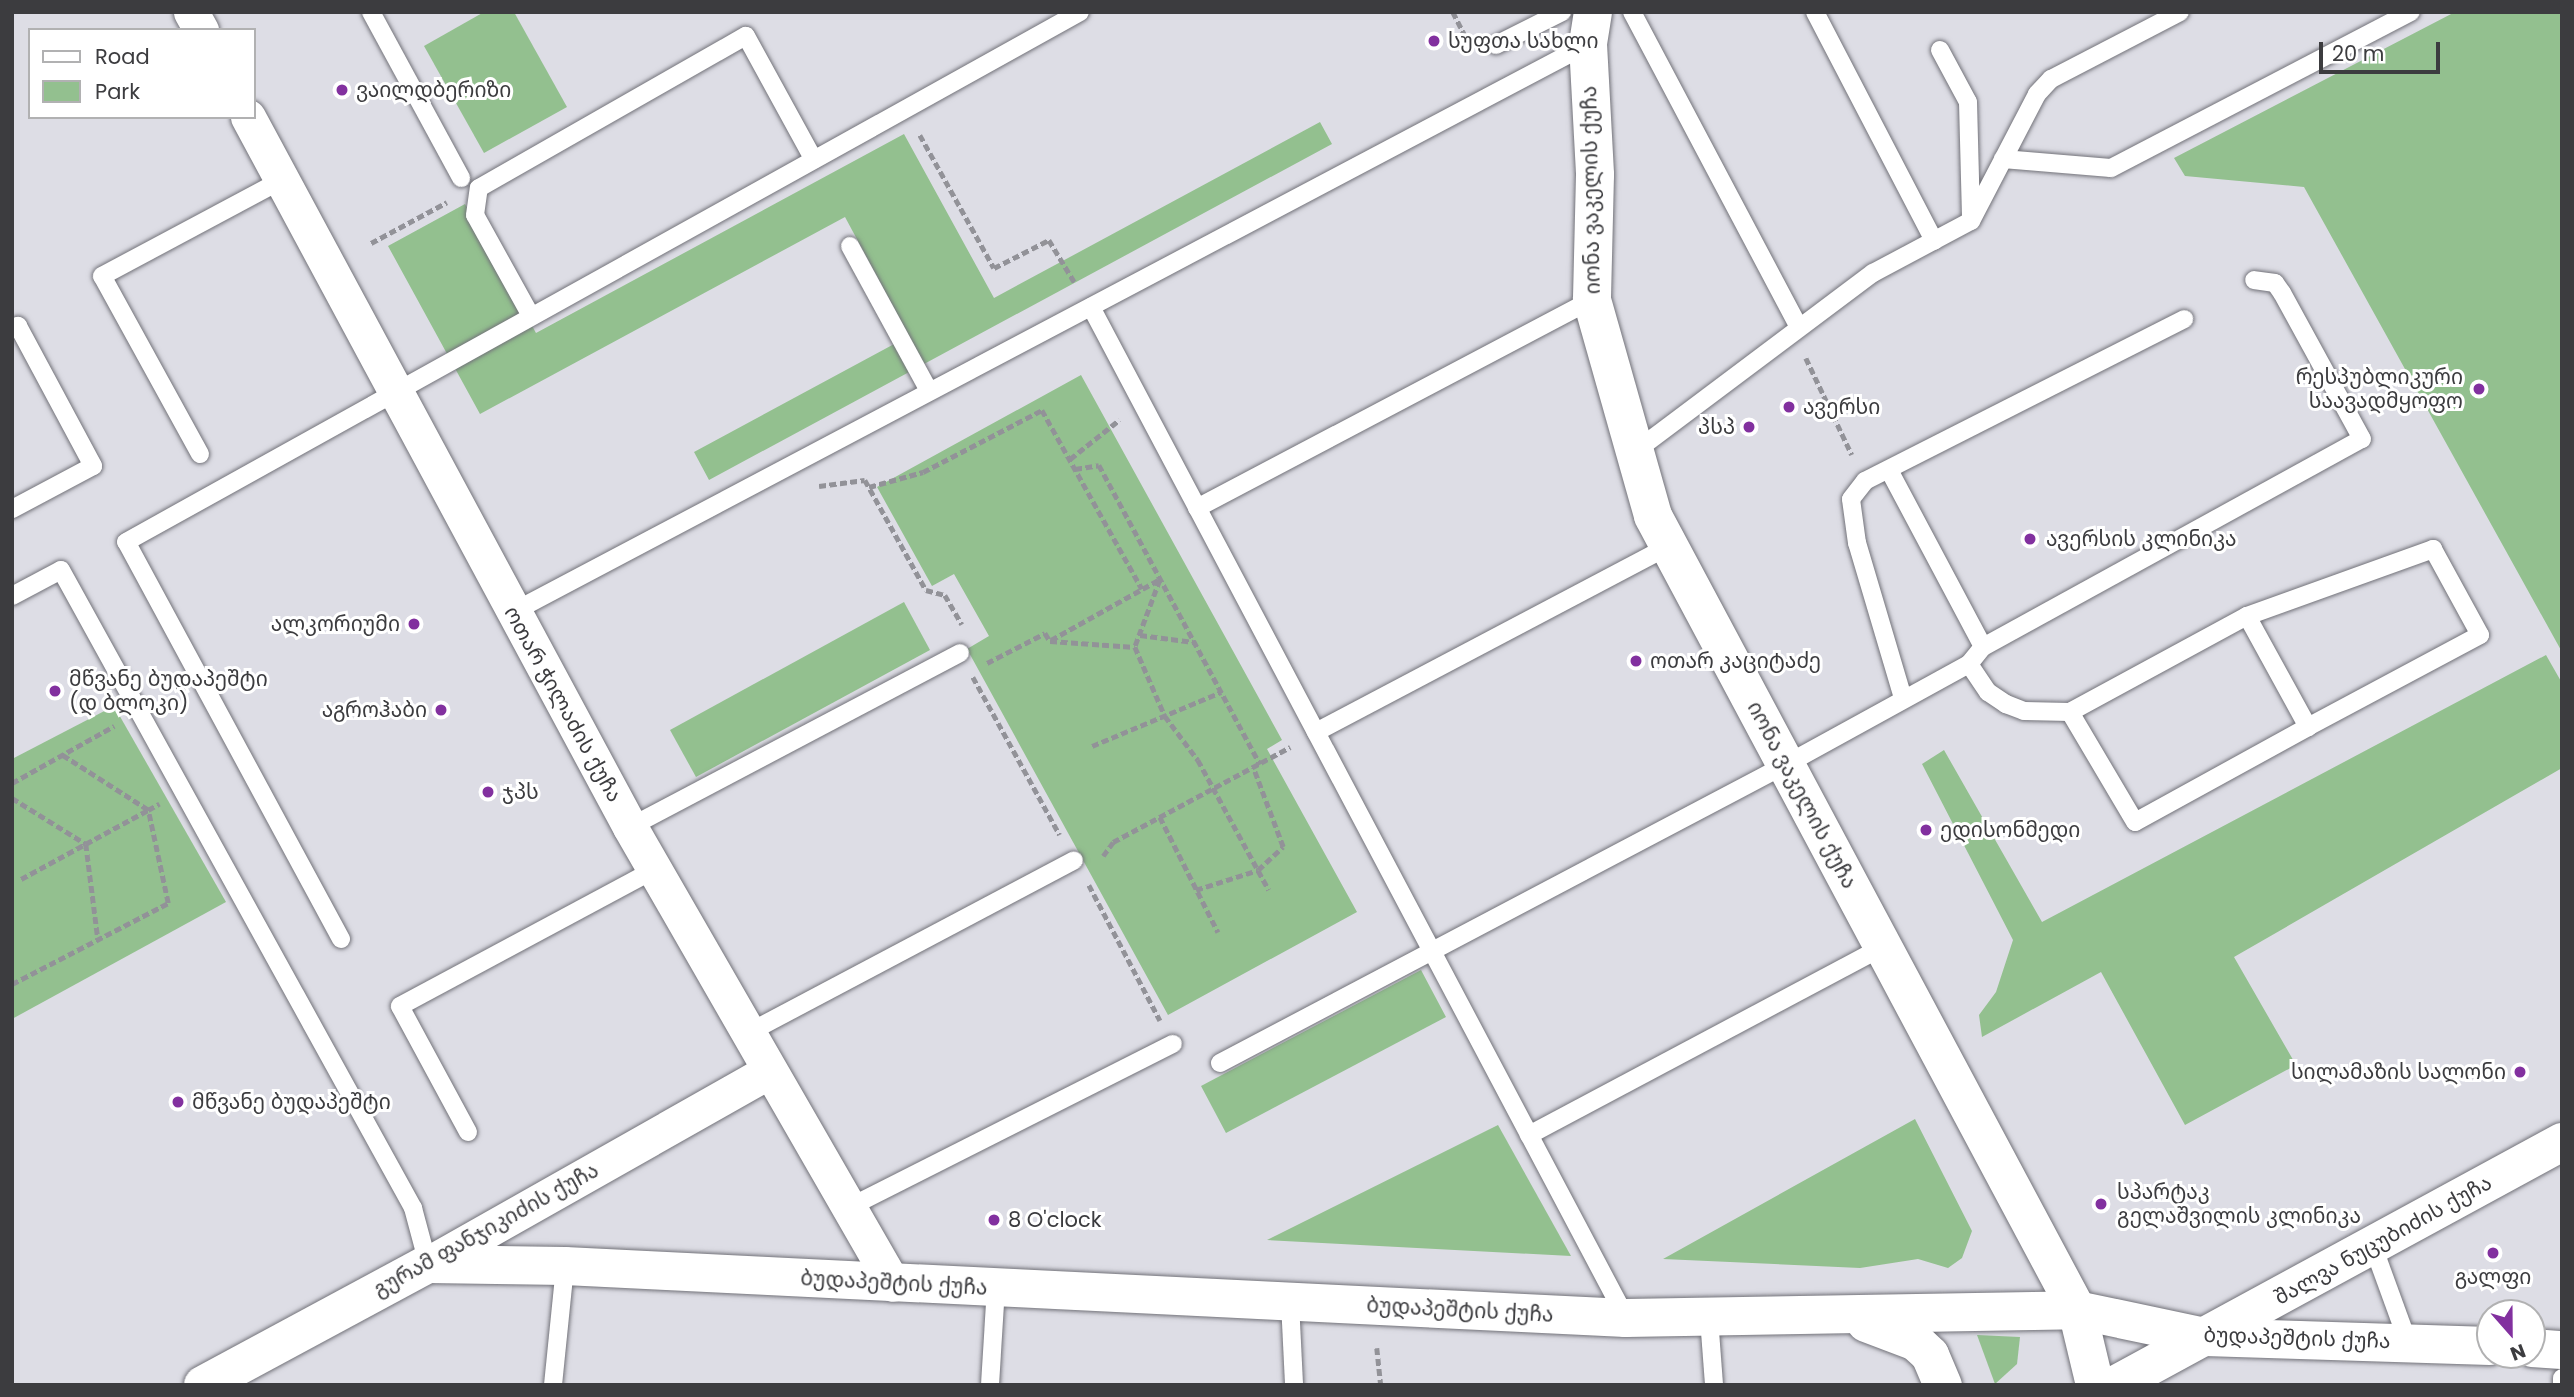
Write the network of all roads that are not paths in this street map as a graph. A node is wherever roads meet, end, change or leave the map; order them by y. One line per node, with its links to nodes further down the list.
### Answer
1 (191, 12): 9 (street)
2 (371, 12): 16 (lane)
3 (1080, 12): 15 (lane)
4 (1562, 12): 11 (lane)
5 (1632, 12): 27 (lane)
6 (1815, 12): 19 (lane)
7 (2180, 12): 14 (lane)
8 (2411, 12): 14 (lane)
9 (200, 28)
10 (1591, 28): 22 (main road, იონა ვაკელის ქუჩა); 23 (lane)
11 (1496, 45)
12 (1940, 50): 18 (lane)
13 (249, 119): 17 (street, ოთარ ჭილაძის ქუჩა)
14 (2003, 159): 18 (lane)
15 (814, 160): 24 (lane); 24 (lane)
16 (461, 178)
17 (282, 180): 28 (street, ოთარ ჭილაძის ქუჩა); 31 (lane)
18 (1971, 222): 19 (lane)
19 (1934, 241): 27 (lane)
20 (850, 246): 29 (lane)
21 (2254, 280): 39 (lane)
22 (1592, 300): 30 (main road, იონა ვაკელის ქუჩა); 33 (lane)
23 (1091, 307): 29 (lane); 33 (lane)
24 (531, 316): 28 (lane)
25 (2184, 319): 32 (lane)
26 (12, 329): 34 (lane)
27 (1795, 329): 30 (lane)
28 (396, 391): 37 (street, ოთარ ჭილაძის ქუჩა); 50 (lane)
29 (929, 391): 37 (lane)
30 (1633, 453): 35 (main road, იონა ვაკელის ქუჩა)
31 (200, 454)
32 (1889, 470): 39 (lane); 42 (lane)
33 (1197, 508): 45 (lane)
34 (12, 509)
35 (1669, 546): 45 (lane); 46 (main road, იონა ვაკელის ქუჩა)
36 (12, 596): 62 (lane)
37 (513, 612): 47 (street, ოთარ ჭილაძის ქუჩა)
38 (2247, 616): 43 (lane); 44 (lane); 44 (lane)
39 (1983, 647): 41 (lane)
40 (960, 653): 47 (lane)
41 (1969, 664): 42 (lane); 43 (lane)
42 (1903, 698): 46 (lane)
43 (2070, 712): 44 (lane)
44 (2308, 727)
45 (1316, 732): 52 (lane)
46 (1785, 765): 51 (main road, იონა ვაკელის ქუჩა); 52 (lane)
47 (630, 827): 49 (street, ოთარ ჭილაძის ქუჩა)
48 (1074, 860): 53 (lane)
49 (654, 870): 53 (street, ოთარ ჭილაძის ქუჩა); 57 (lane)
50 (341, 939)
51 (1883, 947): 58 (lane); 67 (main road, იონა ვაკელის ქუჩა)
52 (1432, 951): 55 (lane); 58 (lane)
53 (746, 1034): 56 (street, ოთარ ჭილაძის ქუჩა)
54 (1173, 1044): 60 (lane)
55 (1220, 1063)
56 (768, 1072): 60 (street, ოთარ ჭილაძის ქუჩა); 62 (street, გურამ ფანჯიკიძის ქუჩა)
57 (468, 1132)
58 (1529, 1135): 68 (lane)
59 (2562, 1142): 61 (main road, შალვა ნუცუბიძის ქუჩა)
60 (848, 1208): 64 (street, ოთარ ჭილაძის ქუჩა)
61 (2372, 1246): 71 (main road, შალვა ნუცუბიძის ქუჩა); 72 (lane)
62 (428, 1264): 63 (main road, ბუდაპეშტის ქუჩა); 75 (main road, გურამ ფანჯიკიძის ქუჩა)
63 (565, 1265): 64 (main road, ბუდაპეშტის ქუჩა); 76 (lane)
64 (893, 1284): 65 (main road, ბუდაპეშტის ქუჩა)
65 (996, 1288): 66 (main road, ბუდაპეშტის ქუჩა); 77 (lane)
66 (1290, 1302): 68 (main road, ბუდაპეშტის ქუჩა); 78 (lane)
67 (2077, 1310): 70 (main road, ბუდაპეშტის ქუჩა); 71 (main road, ბუდაპეშტის ქუჩა); 81 (main road, იონა ვაკელის ქუჩა)
68 (1626, 1318): 69 (main road, ბუდაპეშტის ქუჩა)
69 (1709, 1318): 70 (main road, ბუდაპეშტის ქუჩა); 79 (lane)
70 (1846, 1318): 80 (main road)
71 (2205, 1337): 72 (main road, ბუდაპეშტის ქუჩა); 82 (main road, შალვა ნუცუბიძის ქუჩა)
72 (2408, 1342): 73 (main road, ბუდაპეშტის ქუჩა)
73 (2476, 1345)
74 (2562, 1378): 83 (lane)
75 (225, 1380)
76 (553, 1385)
77 (990, 1385)
78 (1294, 1385)
79 (1714, 1385)
80 (1943, 1385)
81 (2095, 1385)
82 (2116, 1385)
83 (2561, 1385)

